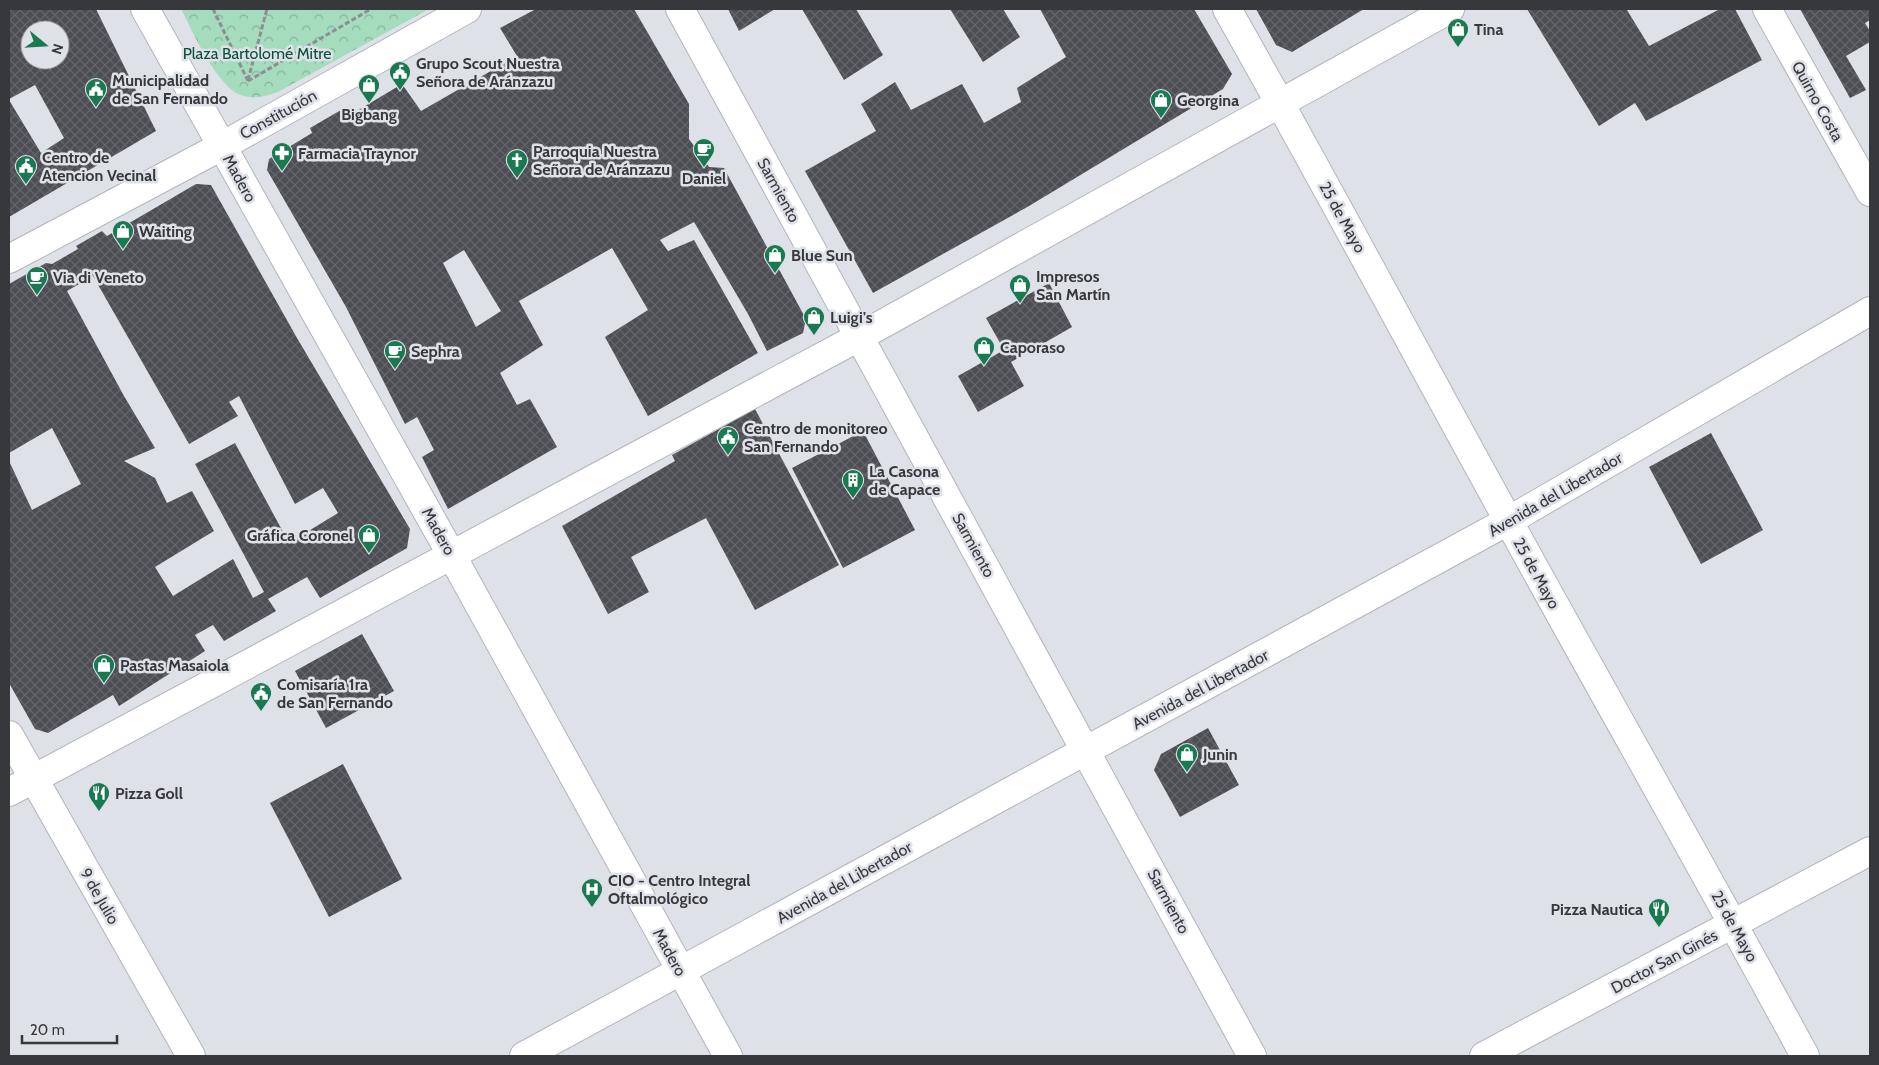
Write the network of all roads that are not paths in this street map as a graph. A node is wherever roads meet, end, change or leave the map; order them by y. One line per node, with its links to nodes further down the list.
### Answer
1 (145, 9): 8 (street, Madero)
2 (467, 9): 8 (street, Constitución)
3 (680, 9): 12 (street, Sarmiento)
4 (1227, 9): 7 (street, 25 de Mayo)
5 (1450, 9): 7 (street)
6 (1767, 9): 9 (street, Quirno Costa)
7 (1281, 104): 12 (street); 13 (street, 25 de Mayo)
8 (222, 146): 10 (street, Constitución); 14 (street, Madero)
9 (1870, 192)
10 (9, 259)
11 (1870, 311): 13 (street, Avenida del Libertador)
12 (859, 337): 14 (street); 16 (street, Sarmiento)
13 (1508, 521): 16 (street, Avenida del Libertador); 20 (street, 25 de Mayo)
14 (451, 554): 17 (street); 21 (street, Madero)
15 (9, 735): 17 (street, 9 de Julio)
16 (1088, 750): 21 (street, Avenida del Libertador); 25 (street, Sarmiento)
17 (33, 779): 18 (street); 22 (street, 9 de Julio)
18 (9, 792)
19 (1870, 852): 20 (street, Doctor San Ginés)
20 (1734, 924): 26 (street, Doctor San Ginés); 27 (street, 25 de Mayo)
21 (681, 971): 23 (street, Avenida del Libertador); 24 (street, Madero)
22 (191, 1056)
23 (524, 1056)
24 (728, 1056)
25 (1252, 1056)
26 (1484, 1056)
27 (1805, 1056)

